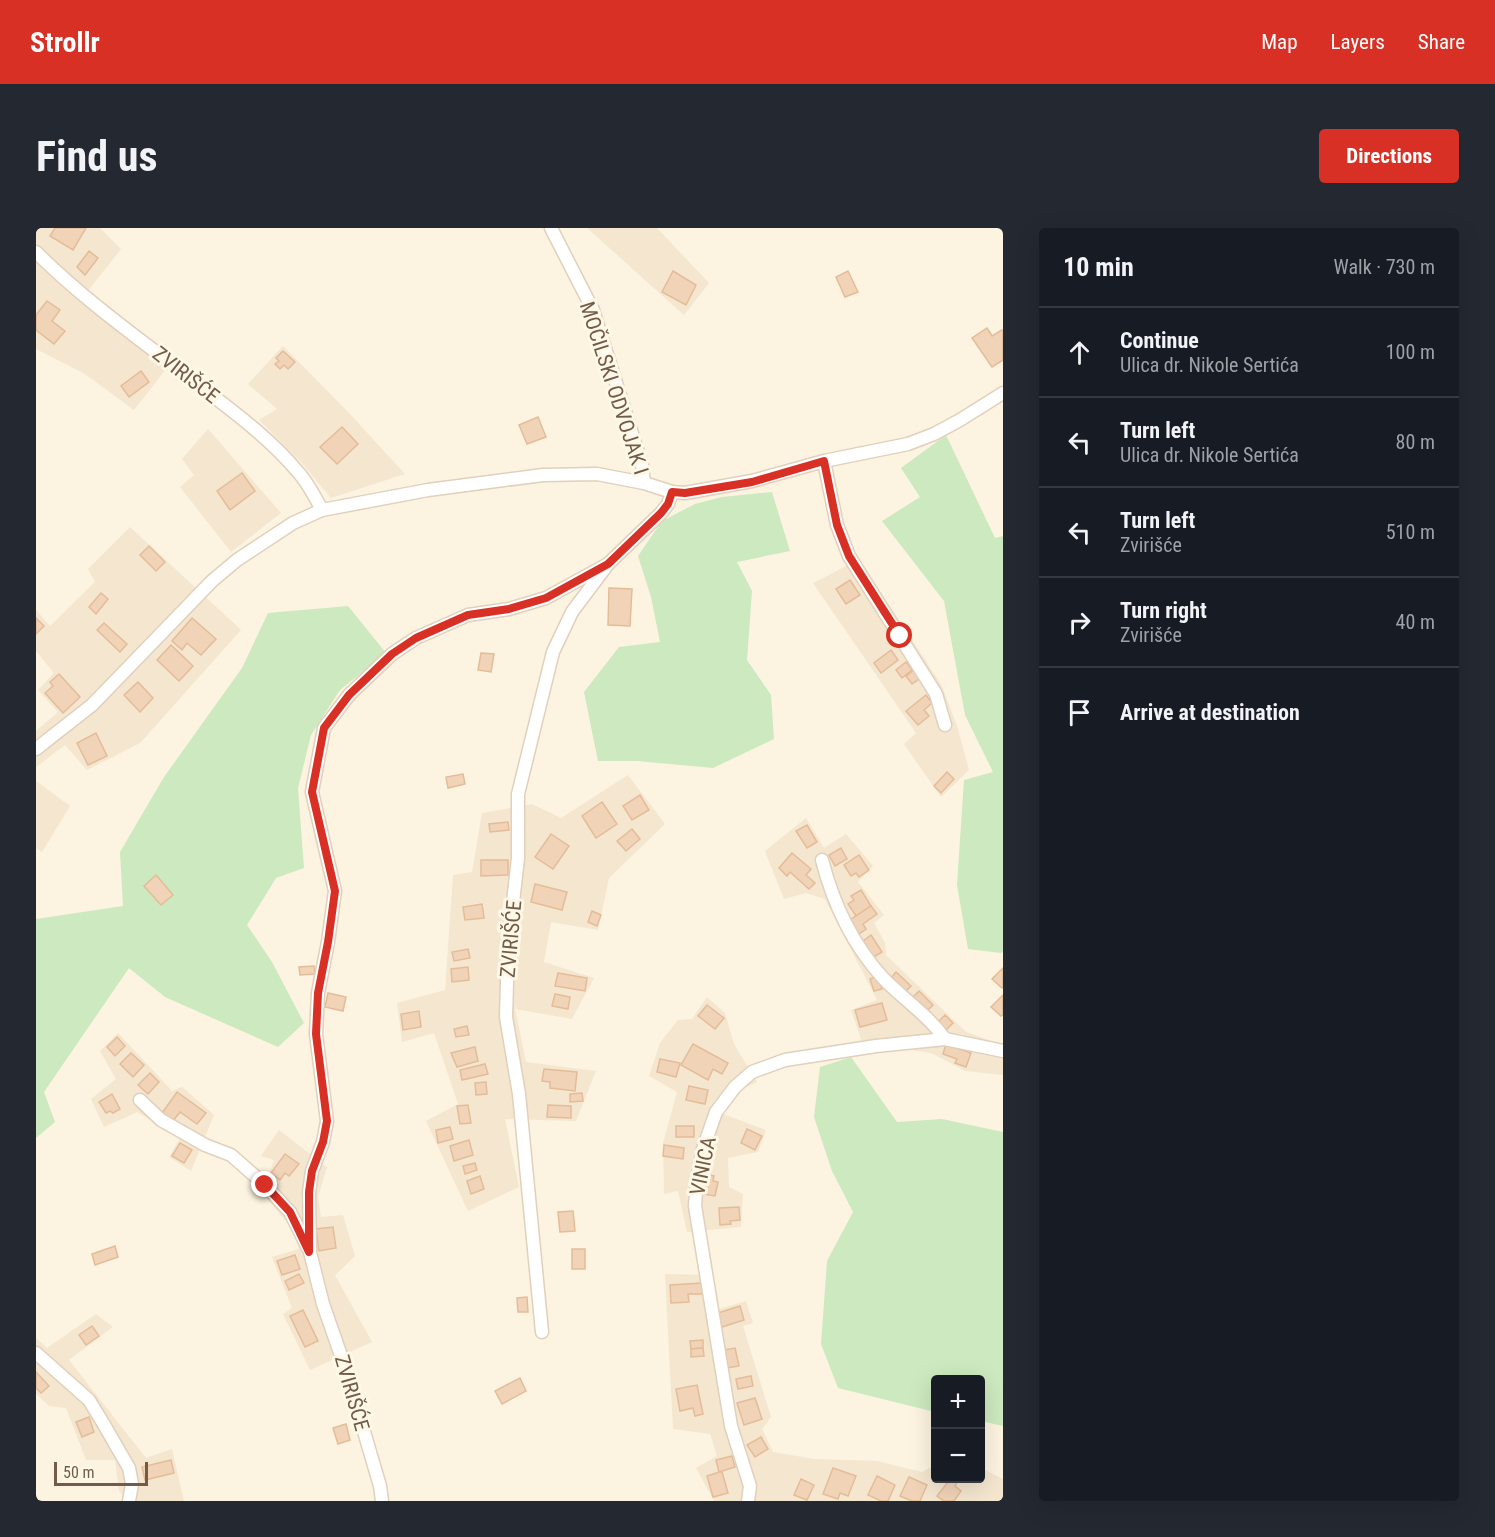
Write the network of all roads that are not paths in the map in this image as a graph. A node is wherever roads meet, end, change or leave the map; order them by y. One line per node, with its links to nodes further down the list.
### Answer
1 (551, 228): 5 (street, MOČILSKI ODVOJAK I)
2 (36, 252): 7 (street, ZVIRIŠĆE)
3 (1003, 393): 4 (street)
4 (824, 461): 6 (street); 9 (street)
5 (645, 483): 6 (street); 7 (street)
6 (672, 492): 8 (street, ZVIRIŠĆE)
7 (322, 510): 10 (street)
8 (608, 564): 15 (street, ZVIRIŠĆE); 16 (street, ZVIRIŠĆE)
9 (945, 725)
10 (36, 749)
11 (822, 860): 12 (street)
12 (945, 1039): 13 (street, VINICA); 20 (street, VINICA)
13 (1003, 1052)
14 (140, 1100): 15 (street, ZVIRIŠĆE)
15 (309, 1252): 19 (street, ZVIRIŠĆE)
16 (542, 1332)
17 (36, 1353): 18 (street)
18 (129, 1501)
19 (382, 1501)
20 (748, 1501)

